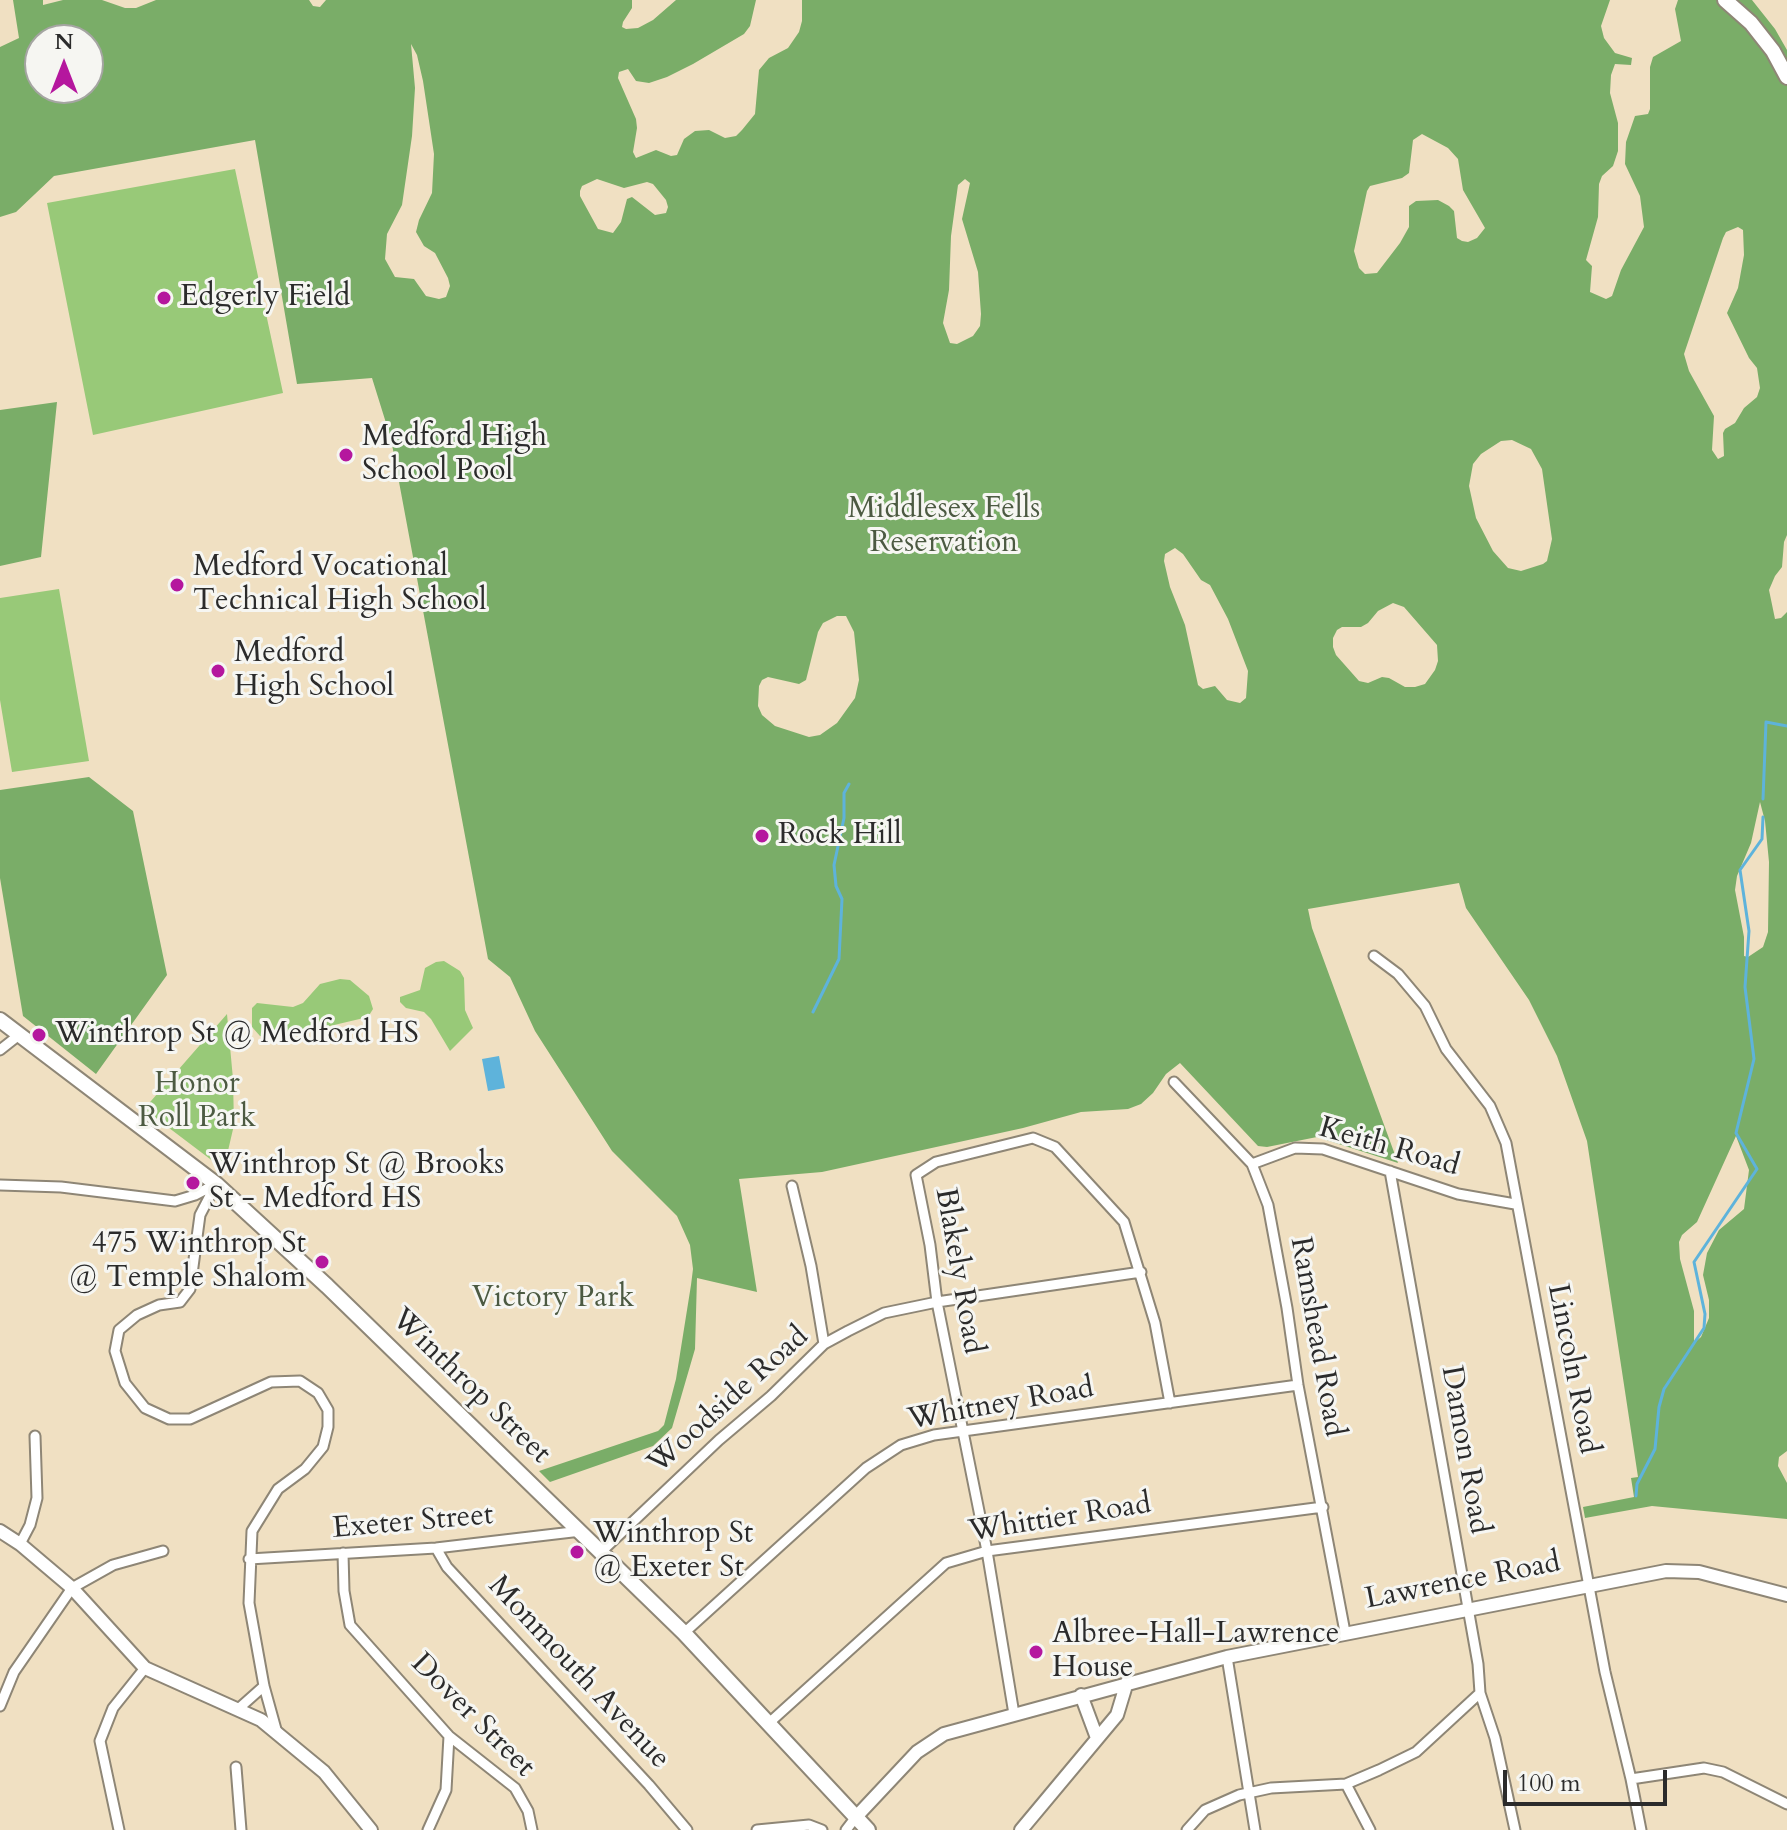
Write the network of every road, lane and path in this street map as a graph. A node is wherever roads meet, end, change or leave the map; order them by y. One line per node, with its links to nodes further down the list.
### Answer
1 (1725, 0): 2 (main road)
2 (1787, 77)
3 (1374, 956): 13 (street, Lincoln Road)
4 (0, 1020): 5 (main road, Winthrop Street)
5 (19, 1035): 6 (street); 10 (main road, Winthrop Street)
6 (0, 1050)
7 (1174, 1082): 8 (street, Ramshead Road)
8 (1252, 1164): 9 (street, Keith Road); 17 (street, Ramshead Road)
9 (1390, 1171): 13 (street, Keith Road); 34 (street, Damon Road)
10 (216, 1184): 11 (street); 23 (main road, Winthrop Street); 30 (street)
11 (0, 1185)
12 (792, 1186): 16 (street)
13 (1515, 1204): 31 (street, Lincoln Road)
14 (1141, 1272): 15 (street, Woodside Road); 15 (street, Blakely Road); 18 (street)
15 (937, 1302): 16 (street, Woodside Road); 19 (street, Blakely Road)
16 (824, 1344): 27 (street, Woodside Road)
17 (1298, 1385): 18 (street, Whitney Road); 21 (street, Ramshead Road)
18 (1170, 1403): 19 (street, Whitney Road)
19 (965, 1431): 28 (street, Blakely Road); 36 (street, Whitney Road)
20 (35, 1436): 24 (street)
21 (1323, 1507): 28 (street, Whittier Road); 35 (street, Ramshead Road)
22 (0, 1531): 24 (street)
23 (581, 1531): 25 (street, Exeter Street); 27 (main road, Winthrop Street)
24 (20, 1544): 32 (street)
25 (436, 1548): 29 (street, Exeter Street); 61 (street, Monmouth Avenue)
26 (163, 1551): 32 (street)
27 (602, 1551): 36 (main road, Winthrop Street)
28 (987, 1551): 45 (street, Blakely Road); 46 (street, Whittier Road)
29 (343, 1553): 30 (street, Exeter Street); 48 (street, Dover Street)
30 (249, 1559): 40 (street)
31 (1588, 1584): 33 (street, Lawrence Road); 34 (street, Lawrence Road); 51 (street, Lincoln Road)
32 (72, 1588): 38 (street); 43 (street)
33 (1787, 1595)
34 (1467, 1608): 35 (street, Lawrence Road); 41 (street, Damon Road)
35 (1345, 1632): 37 (street, Lawrence Road)
36 (684, 1633): 46 (main road, Winthrop Street)
37 (1227, 1657): 39 (street, Lawrence Road); 53 (street)
38 (145, 1668): 44 (street); 56 (street)
39 (1127, 1682): 42 (street, Lawrence Road); 49 (street)
40 (264, 1686): 44 (street); 47 (street)
41 (1480, 1693): 52 (street); 70 (street, Damon Road)
42 (1081, 1695): 45 (street, Lawrence Road); 49 (street)
43 (0, 1706)
44 (237, 1710): 47 (street)
45 (1014, 1714): 55 (street, Lawrence Road)
46 (769, 1723): 55 (main road, Winthrop Street)
47 (277, 1733): 58 (street)
48 (449, 1736): 59 (street); 60 (street, Dover Street)
49 (1097, 1738): 66 (street)
50 (236, 1767): 57 (street)
51 (1631, 1779): 54 (street); 71 (street, Lincoln Road)
52 (1346, 1784): 53 (street); 69 (street)
53 (1250, 1792): 67 (street); 68 (street)
54 (1787, 1804)
55 (856, 1817): 64 (street); 65 (main road, Winthrop Street)
56 (119, 1830)
57 (241, 1830)
58 (371, 1830)
59 (428, 1830)
60 (532, 1830)
61 (687, 1830)
62 (757, 1830): 63 (street)
63 (822, 1830)
64 (846, 1830)
65 (868, 1830)
66 (1021, 1830)
67 (1187, 1830)
68 (1255, 1830)
69 (1370, 1830)
70 (1515, 1830)
71 (1641, 1830)

